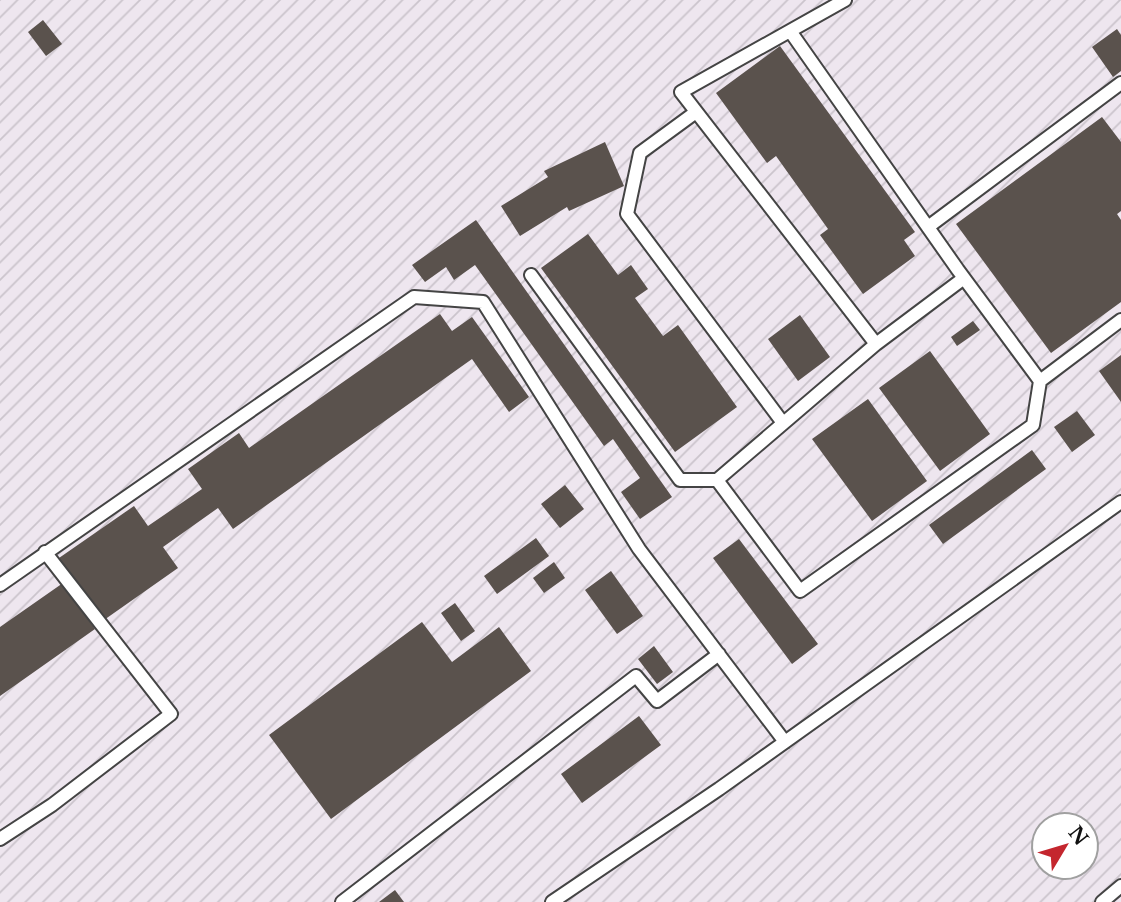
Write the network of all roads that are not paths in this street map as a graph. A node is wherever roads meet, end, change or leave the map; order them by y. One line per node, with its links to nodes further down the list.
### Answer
1 (845, 0): 2 (lane)
2 (790, 31): 4 (lane); 5 (lane)
3 (1121, 83): 5 (lane)
4 (696, 112): 9 (lane); 11 (lane)
5 (928, 228): 7 (lane)
6 (531, 275): 12 (lane)
7 (964, 278): 9 (lane); 10 (lane)
8 (1121, 320): 10 (lane)
9 (876, 344): 11 (lane)
10 (1040, 381): 12 (lane)
11 (783, 423): 12 (lane)
12 (717, 480)
13 (1121, 502): 17 (lane)
14 (45, 552): 15 (lane); 16 (lane); 18 (lane)
15 (0, 585)
16 (719, 654): 17 (lane); 20 (lane)
17 (785, 742): 21 (lane)
18 (0, 839)
19 (1121, 886): 22 (lane)
20 (342, 902)
21 (552, 902)
22 (1102, 902)

